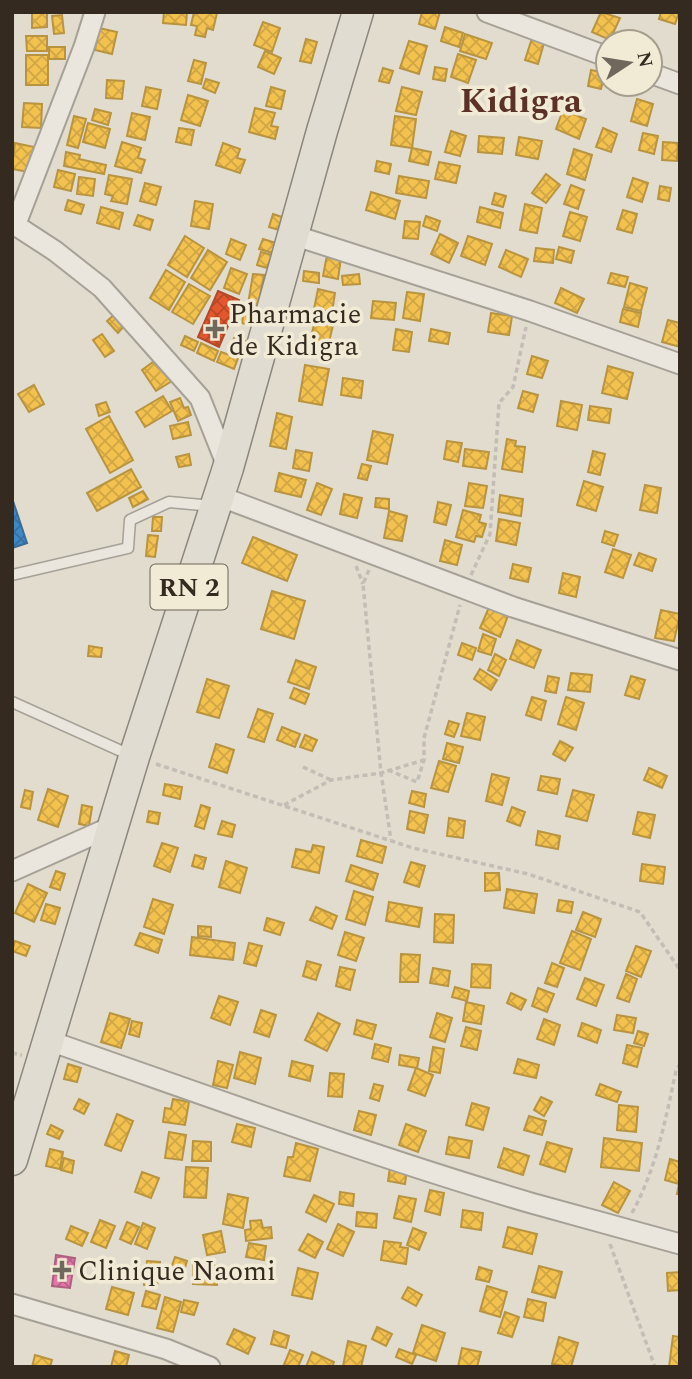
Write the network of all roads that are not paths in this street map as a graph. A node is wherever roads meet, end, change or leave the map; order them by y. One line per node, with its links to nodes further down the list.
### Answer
1 (95, 12): 5 (street)
2 (358, 12): 6 (main road, RN 2)
3 (487, 12): 4 (street)
4 (594, 52)
5 (14, 225): 8 (street)
6 (293, 235): 7 (street); 8 (main road, RN 2)
7 (680, 363)
8 (228, 468): 9 (main road, RN 2)
9 (217, 501): 10 (lane); 11 (street); 13 (main road, RN 2)
10 (12, 575)
11 (680, 660)
12 (12, 702): 13 (lane)
13 (134, 757): 14 (main road, RN 2)
14 (113, 826): 15 (street); 16 (main road, RN 2)
15 (12, 871)
16 (47, 1040): 17 (main road, RN 2); 18 (street)
17 (12, 1160)
18 (680, 1244)
19 (12, 1304): 20 (street)
20 (211, 1367)

